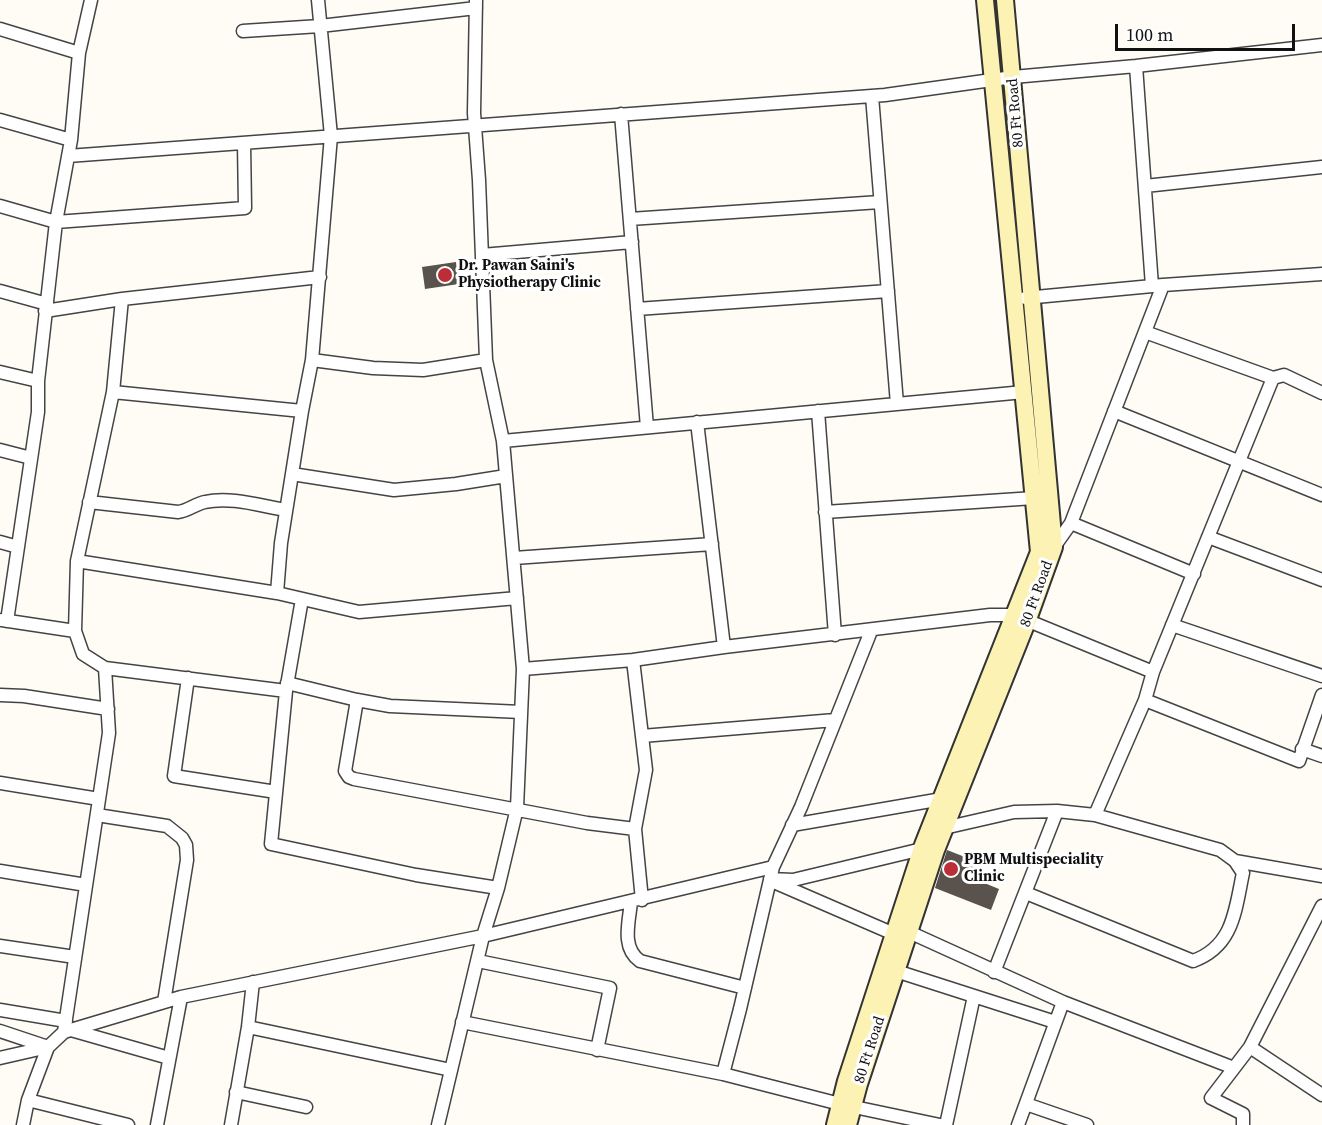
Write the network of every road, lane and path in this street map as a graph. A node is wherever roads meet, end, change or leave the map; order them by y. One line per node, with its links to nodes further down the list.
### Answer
1 (91, 0): 10 (street)
2 (318, 0): 6 (street)
3 (985, 0): 13 (main road, 80 Ft Road)
4 (1005, 0): 12 (main road, 80 Ft Road)
5 (476, 4): 6 (street); 17 (street)
6 (320, 26): 8 (street); 18 (street)
7 (0, 29): 10 (street)
8 (243, 31)
9 (1322, 45): 11 (street)
10 (79, 53): 19 (street)
11 (1136, 66): 12 (street); 23 (street)
12 (1013, 77): 13 (street); 35 (main road, 80 Ft Road)
13 (993, 80): 14 (street); 35 (main road, 80 Ft Road)
14 (872, 96): 15 (street); 24 (street)
15 (621, 114): 17 (street); 26 (street)
16 (0, 120): 19 (street)
17 (475, 124): 18 (street); 29 (street)
18 (331, 136): 20 (street); 31 (street)
19 (71, 140): 21 (street)
20 (244, 142): 21 (street); 27 (street)
21 (68, 156): 27 (street)
22 (1322, 167): 23 (street)
23 (1145, 186): 32 (street)
24 (880, 202): 26 (street); 34 (street)
25 (0, 206): 27 (street)
26 (630, 219): 28 (street)
27 (56, 222): 37 (street)
28 (632, 242): 29 (street); 38 (street)
29 (482, 255): 41 (street)
30 (1322, 274): 32 (street)
31 (320, 277): 36 (street); 40 (street)
32 (1158, 285): 35 (street); 39 (street)
33 (0, 291): 37 (street)
34 (888, 291): 38 (street); 48 (street)
35 (1023, 298): 46 (main road, 80 Ft Road); 70 (main road, 80 Ft Road)
36 (122, 299): 37 (street); 45 (street)
37 (46, 308): 44 (street)
38 (637, 309): 53 (street)
39 (1145, 332): 43 (street); 51 (street)
40 (312, 360): 41 (street); 49 (street)
41 (486, 360): 54 (street)
42 (0, 372): 44 (street)
43 (1274, 378): 47 (street); 57 (street)
44 (38, 381): 56 (street)
45 (113, 392): 49 (street); 62 (street)
46 (1024, 392): 48 (street); 61 (main road, 80 Ft Road)
47 (1322, 393)
48 (897, 404): 50 (street)
49 (302, 411): 58 (street)
50 (818, 411): 52 (street); 64 (street)
51 (1114, 411): 57 (street); 65 (street)
52 (697, 422): 53 (street); 68 (street)
53 (647, 427): 54 (street)
54 (503, 441): 59 (street)
55 (0, 450): 56 (street)
56 (31, 458): 69 (street)
57 (1239, 462): 60 (street); 66 (street)
58 (292, 474): 59 (street); 63 (street)
59 (506, 476): 71 (street)
60 (1322, 495)
61 (1034, 498): 64 (street); 78 (main road, 80 Ft Road)
62 (90, 502): 63 (street); 72 (street)
63 (286, 510): 75 (street)
64 (825, 512): 83 (street)
65 (1071, 523): 70 (street); 73 (street)
66 (1208, 537): 73 (street); 74 (street)
67 (0, 542): 69 (street)
68 (712, 544): 71 (street); 84 (street)
69 (18, 547): 79 (street)
70 (1054, 547): 78 (main road, 80 Ft Road)
71 (514, 558): 76 (street)
72 (77, 561): 75 (street); 81 (street)
73 (1194, 574): 80 (street)
74 (1322, 580)
75 (276, 593): 77 (street)
76 (517, 598): 77 (street); 87 (street)
77 (302, 599): 91 (street)
78 (1020, 619): 82 (street); 88 (street); 105 (main road, 80 Ft Road); 111 (main road, 80 Ft Road)
79 (4, 620): 81 (street)
80 (1172, 625): 88 (street); 89 (street)
81 (75, 631): 86 (street)
82 (871, 631): 83 (street); 98 (street)
83 (834, 635): 84 (street)
84 (724, 647): 85 (street)
85 (633, 660): 87 (street); 99 (street)
86 (105, 668): 90 (street); 96 (street)
87 (523, 669): 97 (street)
88 (1153, 672): 95 (street)
89 (1322, 676)
90 (188, 678): 91 (street); 103 (street)
91 (286, 687): 94 (street); 103 (street)
92 (1322, 694): 100 (street)
93 (0, 695): 96 (street)
94 (357, 700): 97 (street); 106 (street)
95 (1145, 700): 100 (street); 109 (street)
96 (108, 709): 104 (street)
97 (521, 712): 106 (street)
98 (835, 720): 99 (street); 110 (street)
99 (642, 736): 112 (street)
100 (1302, 749): 101 (street)
101 (1322, 756)
102 (0, 783): 104 (street)
103 (276, 792): 119 (street)
104 (99, 799): 108 (street)
105 (942, 799): 110 (street); 113 (main road, 80 Ft Road)
106 (517, 808): 112 (street); 119 (street)
107 (1057, 811): 109 (street); 111 (street); 120 (street)
108 (97, 815): 118 (street); 134 (street)
109 (1095, 815): 114 (street)
110 (792, 825): 116 (street)
111 (944, 828): 123 (main road, 80 Ft Road)
112 (635, 829): 121 (street)
113 (922, 849): 116 (street); 123 (main road, 80 Ft Road)
114 (1235, 861): 117 (street); 120 (street)
115 (0, 871): 118 (street)
116 (771, 875): 121 (street); 123 (street); 131 (street)
117 (1322, 876)
118 (86, 885): 126 (street)
119 (498, 888): 124 (street)
120 (1026, 893): 129 (street)
121 (636, 901): 124 (street); 131 (street)
122 (1322, 906): 143 (street)
123 (901, 933): 128 (main road, 80 Ft Road); 129 (street); 154 (main road, 80 Ft Road)
124 (483, 936): 127 (street); 130 (street)
125 (0, 946): 126 (street)
126 (75, 957): 140 (street)
127 (478, 961): 137 (street); 144 (street)
128 (896, 971): 132 (street); 154 (main road, 80 Ft Road)
129 (994, 972): 135 (street)
130 (253, 982): 133 (street); 139 (street)
131 (745, 988): 149 (street)
132 (974, 996): 138 (street); 164 (street)
133 (181, 997): 134 (street); 146 (street)
134 (164, 1002): 140 (street)
135 (1063, 1002): 138 (street); 147 (street)
136 (0, 1010): 140 (street)
137 (462, 1022): 144 (street); 148 (street)
138 (1055, 1022): 153 (street)
139 (248, 1027): 148 (street); 150 (street)
140 (67, 1028): 142 (street); 146 (street)
141 (0, 1031): 142 (street)
142 (48, 1047): 145 (street); 152 (street)
143 (1250, 1047): 147 (street); 151 (street)
144 (597, 1050): 149 (street)
145 (0, 1058)
146 (170, 1058): 158 (street)
147 (1234, 1068): 167 (street)
148 (451, 1070): 160 (street)
149 (723, 1074): 154 (street)
150 (236, 1092): 155 (street); 159 (street)
151 (1322, 1095)
152 (28, 1100): 156 (street); 157 (street)
153 (1026, 1104): 165 (street); 166 (street)
154 (846, 1106): 161 (main road, 80 Ft Road); 162 (main road, 80 Ft Road); 163 (street)
155 (306, 1107)
156 (23, 1125)
157 (128, 1125)
158 (157, 1125)
159 (231, 1125)
160 (438, 1125)
161 (835, 1125)
162 (848, 1125)
163 (940, 1125)
164 (946, 1125)
165 (1018, 1125)
166 (1087, 1125)
167 (1243, 1125)

